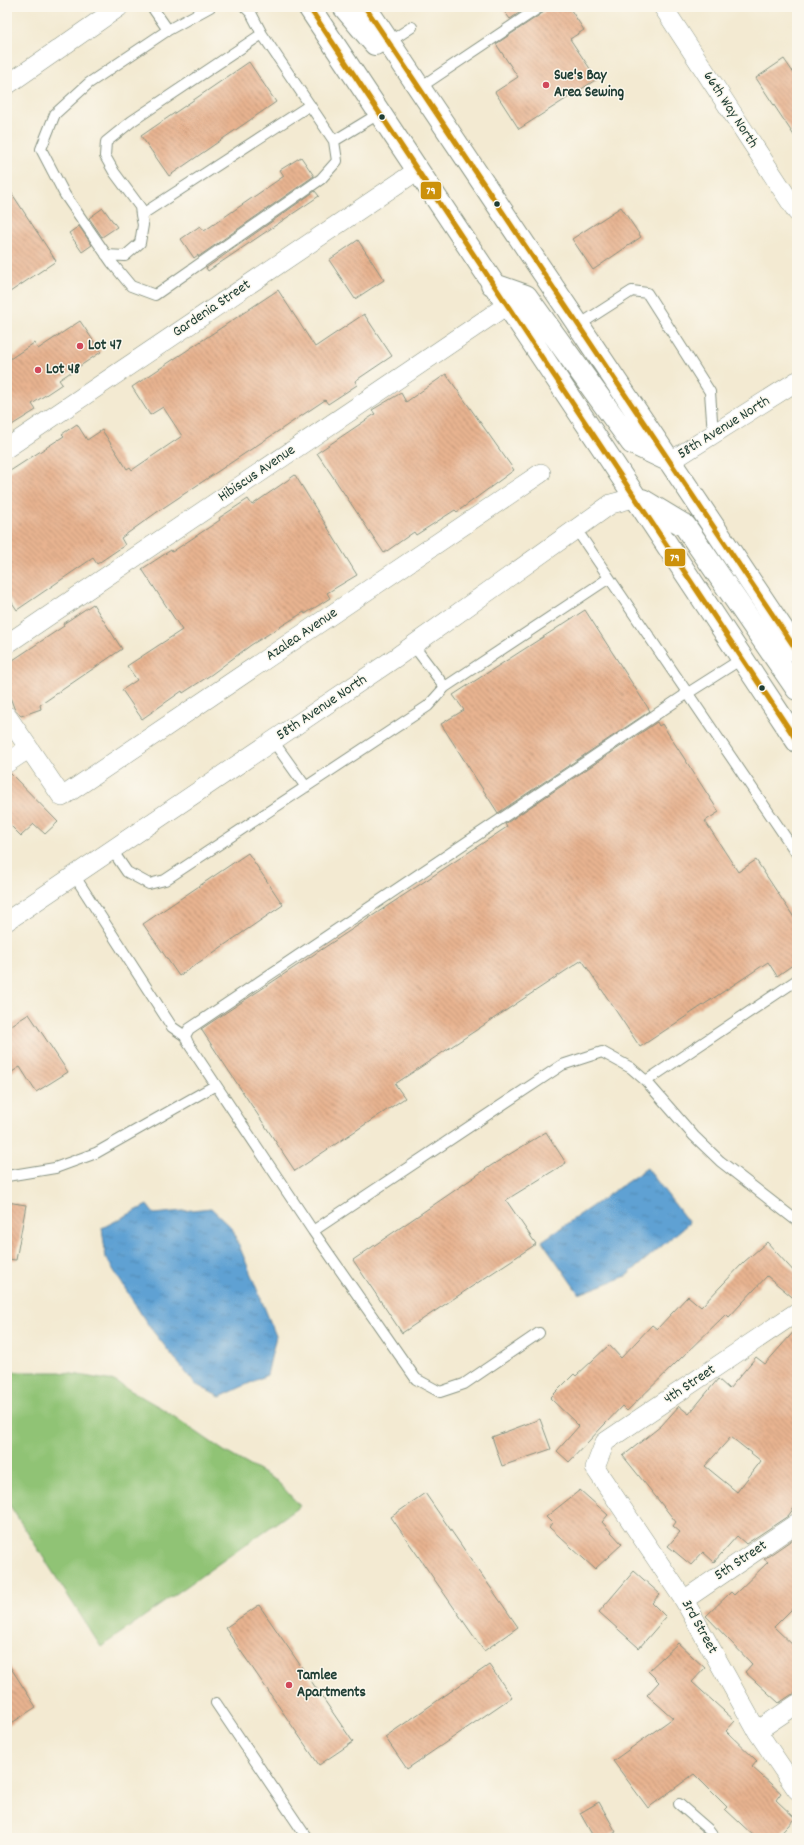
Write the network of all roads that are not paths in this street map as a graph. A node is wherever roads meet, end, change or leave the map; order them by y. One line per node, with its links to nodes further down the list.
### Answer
1 (120, 7): 14 (street)
2 (152, 7): 11 (lane)
3 (210, 7): 11 (lane)
4 (245, 7): 12 (lane)
5 (309, 7): 17 (main road)
6 (344, 7): 15 (main road)
7 (365, 7): 13 (main road)
8 (540, 7): 15 (lane)
9 (663, 7): 20 (street, 66th Way North)
10 (412, 27): 13 (lane)
11 (168, 30): 22 (lane)
12 (262, 34): 16 (lane); 21 (lane)
13 (389, 42): 15 (main road)
14 (7, 85)
15 (424, 96): 25 (main road)
16 (310, 105): 18 (lane); 21 (lane)
17 (380, 113): 18 (lane); 19 (main road)
18 (334, 141): 22 (lane)
19 (418, 170): 23 (main road); 28 (street, Gardenia Street)
20 (797, 212)
21 (141, 215): 22 (lane)
22 (106, 255)
23 (492, 284): 24 (main road); 29 (main road)
24 (507, 305): 31 (main road); 34 (street, Hibiscus Avenue)
25 (579, 325): 27 (lane); 29 (main road)
26 (797, 381): 27 (street, 58th Avenue North)
27 (713, 434): 29 (street, 58th Avenue North)
28 (7, 448)
29 (671, 461): 36 (main road)
30 (541, 473): 44 (street, Azalea Avenue)
31 (637, 498): 32 (street, 58th Avenue North); 37 (main road); 39 (main road)
32 (576, 529): 33 (lane); 35 (street, 58th Avenue North)
33 (609, 578): 38 (lane); 40 (lane)
34 (7, 644)
35 (413, 645): 38 (lane); 42 (street, 58th Avenue North)
36 (797, 651)
37 (743, 658): 40 (lane); 43 (main road)
38 (445, 687): 46 (lane)
39 (797, 690)
40 (688, 693): 48 (lane); 52 (lane)
41 (7, 716): 44 (street)
42 (273, 741): 46 (lane); 47 (street, 58th Avenue North)
43 (797, 741)
44 (28, 749): 45 (street)
45 (7, 763)
46 (306, 787): 47 (lane)
47 (112, 850): 49 (street, 58th Avenue North)
48 (797, 854)
49 (74, 875): 50 (street, 58th Avenue North); 52 (lane)
50 (7, 921)
51 (797, 980): 53 (lane)
52 (185, 1036): 54 (lane)
53 (646, 1081): 56 (lane); 57 (lane)
54 (216, 1085): 55 (lane); 57 (lane)
55 (7, 1176)
56 (796, 1219)
57 (313, 1231): 59 (lane)
58 (797, 1312): 60 (street, 4th Street)
59 (539, 1333)
60 (595, 1468): 62 (street, 3rd Street)
61 (797, 1523): 62 (street, 5th Street)
62 (684, 1600): 65 (street, 3rd Street)
63 (216, 1703): 68 (lane)
64 (797, 1704): 65 (street)
65 (757, 1731): 66 (street, 3rd Street)
66 (797, 1790)
67 (679, 1804): 69 (lane)
68 (306, 1838)
69 (715, 1838)

